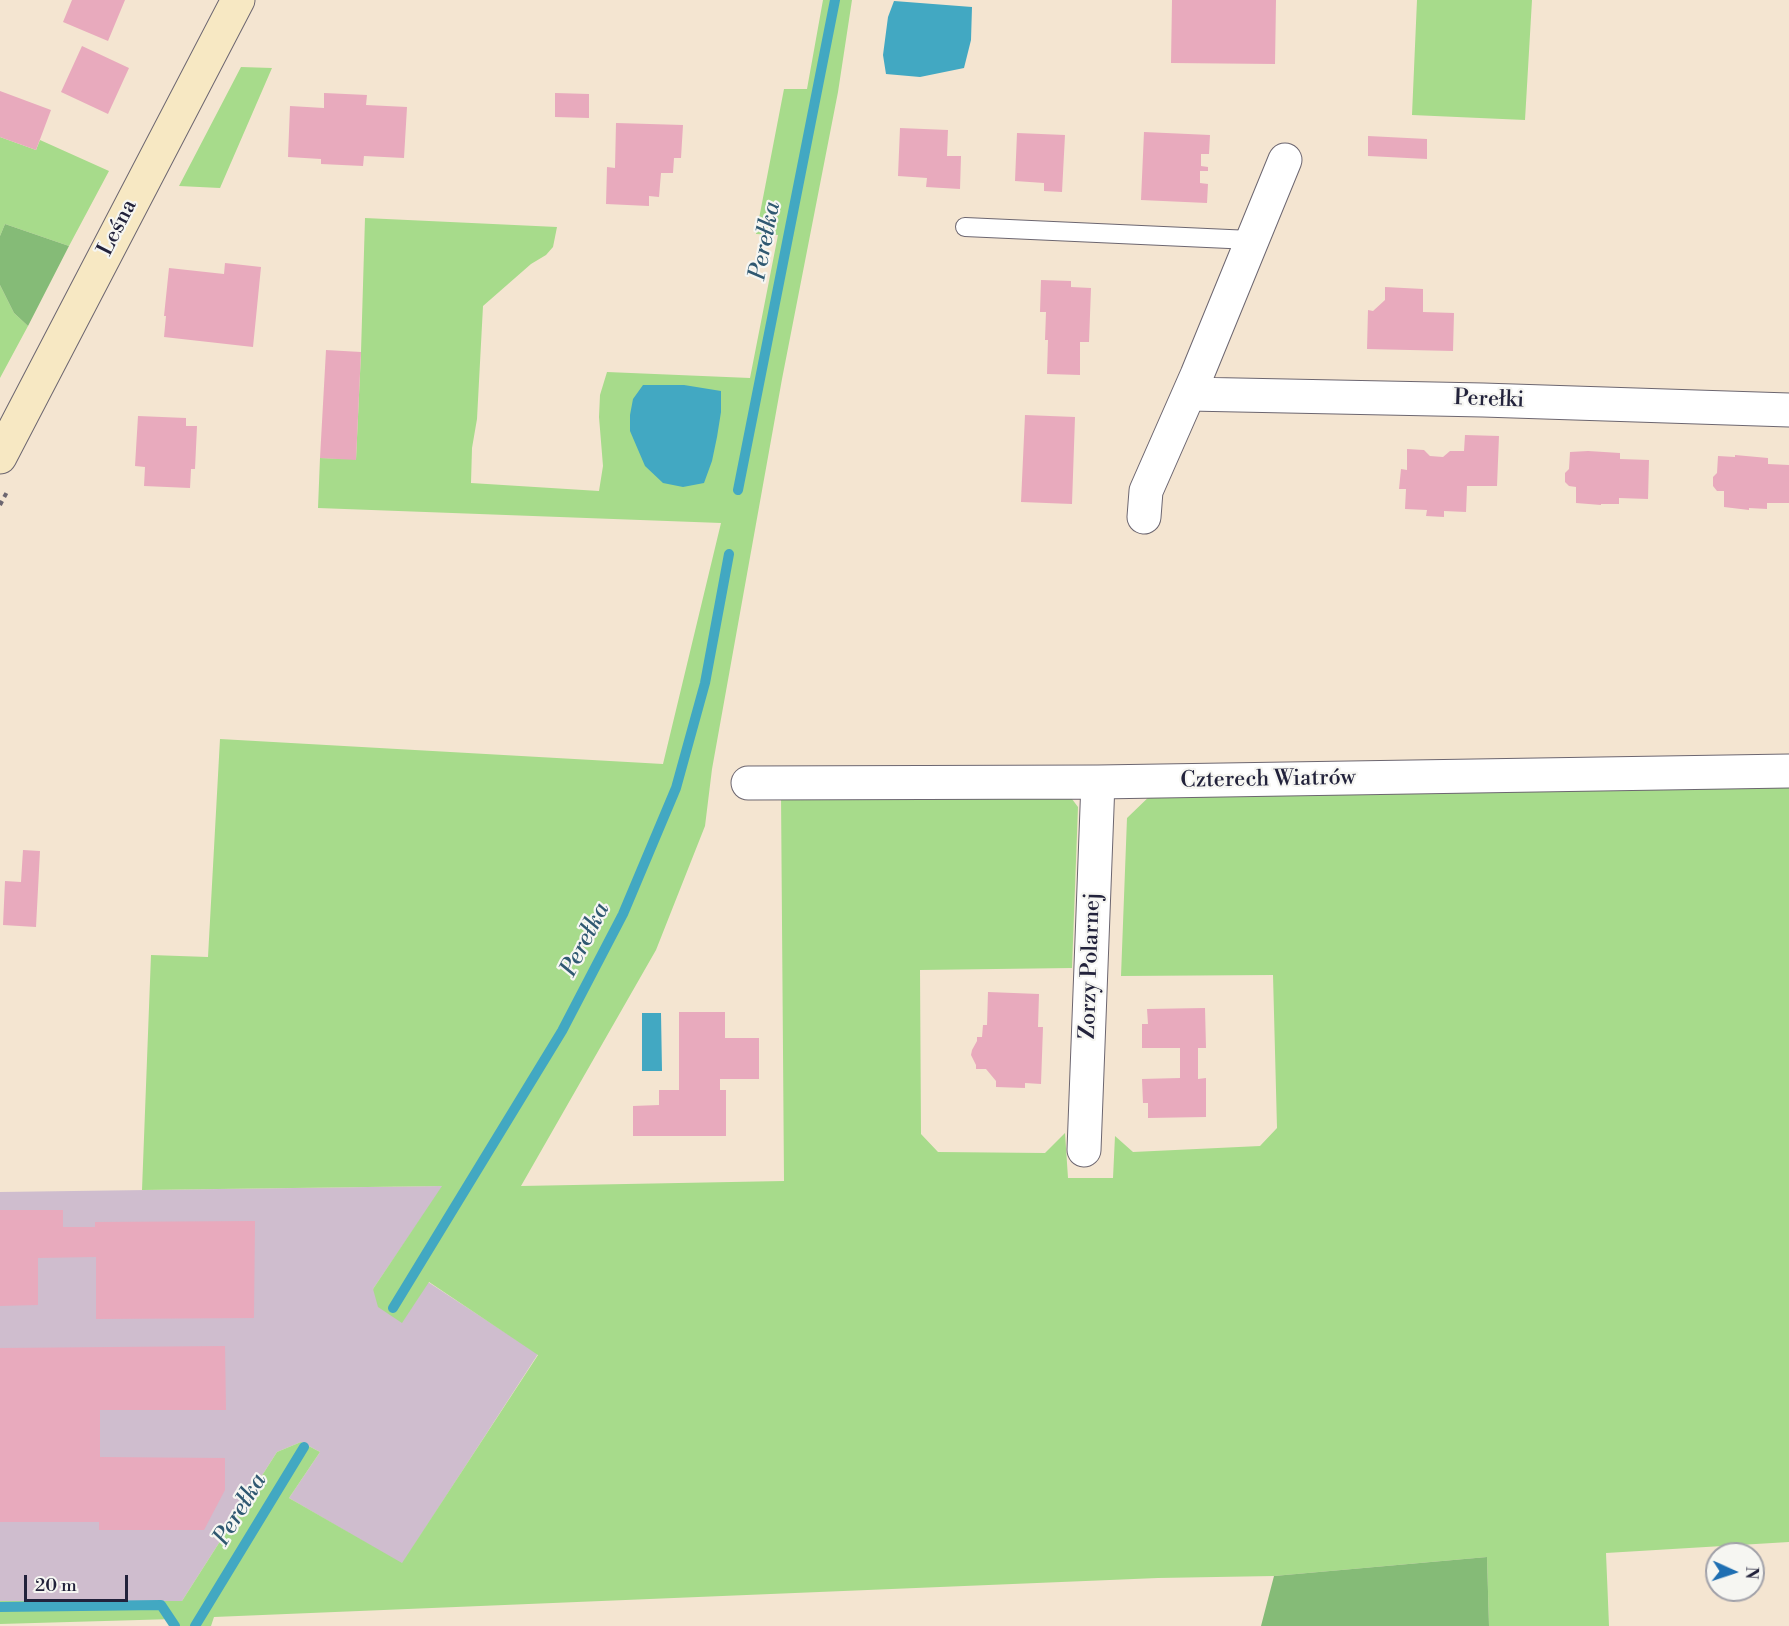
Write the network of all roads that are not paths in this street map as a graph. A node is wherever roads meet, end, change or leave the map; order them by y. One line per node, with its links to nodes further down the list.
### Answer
1 (238, 0): 7 (street, Leśna)
2 (1285, 160): 4 (street)
3 (965, 227): 4 (lane)
4 (1251, 240): 5 (street)
5 (1189, 394): 6 (street, Perełki); 8 (street)
6 (1789, 410)
7 (0, 457)
8 (1144, 517)
9 (1789, 771): 10 (street, Czterech Wiatrów)
10 (1098, 782): 11 (street, Czterech Wiatrów); 12 (street, Zorzy Polarnej)
11 (748, 783)
12 (1084, 1150)

